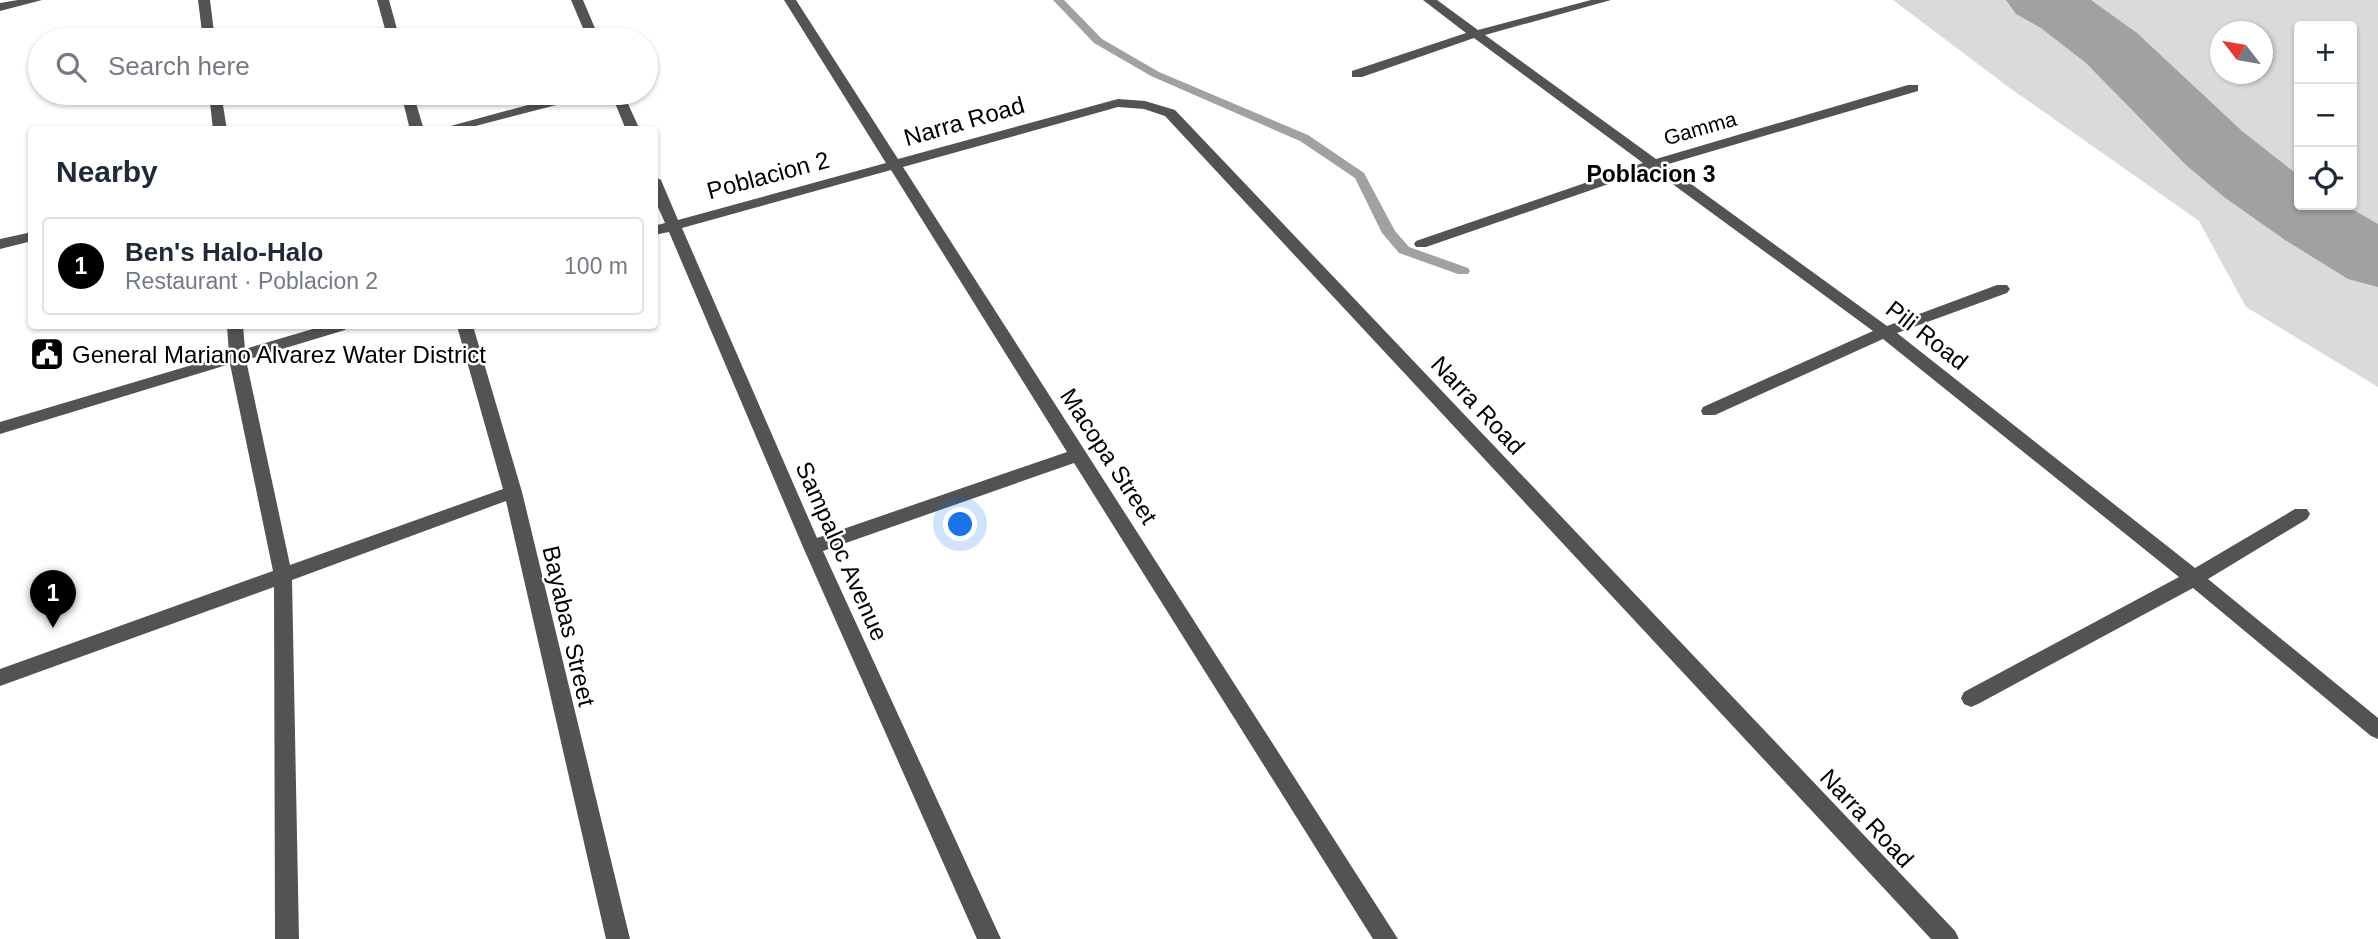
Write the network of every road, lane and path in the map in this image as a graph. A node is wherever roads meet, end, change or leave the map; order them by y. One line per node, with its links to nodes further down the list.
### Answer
1 (36, 0): 8 (street)
2 (204, 0): 9 (street)
3 (383, 0): 10 (street)
4 (577, 0): 11 (street)
5 (790, 0): 24 (street, Macopa Street)
6 (1429, 0): 12 (street, Pili Road)
7 (1605, 0): 12 (street)
8 (0, 7)
9 (208, 28)
10 (391, 28)
11 (589, 28)
12 (1475, 34): 13 (street); 23 (street, Pili Road)
13 (1357, 74)
14 (1913, 88): 23 (street, Gamma)
15 (217, 105): 19 (street)
16 (410, 105): 20 (street)
17 (539, 105): 21 (street)
18 (622, 105): 22 (street)
19 (219, 126)
20 (416, 126)
21 (458, 126)
22 (631, 126)
23 (1653, 164): 30 (street, Gamma); 35 (street, Pili Road)
24 (894, 166): 26 (street, Poblacion 2); 39 (street, Macopa Street); 52 (street, Narra Road)
25 (658, 189): 26 (street, Sampaloc Avenue)
26 (674, 225): 27 (street, Poblacion 2); 42 (street, Sampaloc Avenue)
27 (658, 230)
28 (28, 237): 29 (street)
29 (0, 244)
30 (1421, 244)
31 (2002, 289): 35 (street)
32 (235, 329): 36 (street)
33 (329, 329): 36 (street)
34 (466, 329): 40 (street, Bayabas Street)
35 (1885, 332): 37 (street); 44 (street, Pili Road)
36 (237, 357): 38 (street); 43 (street)
37 (1709, 411)
38 (0, 428)
39 (1080, 454): 42 (street); 51 (street, Macopa Street)
40 (513, 492): 43 (street); 49 (street, Bayabas Street)
41 (2301, 514): 44 (street)
42 (812, 547): 50 (street, Sampaloc Avenue)
43 (283, 576): 45 (street); 48 (street)
44 (2194, 578): 46 (street); 47 (street, Pili Road)
45 (0, 678)
46 (1970, 698)
47 (2378, 730)
48 (287, 939)
49 (618, 939)
50 (989, 939)
51 (1386, 939)
52 (1947, 939)

